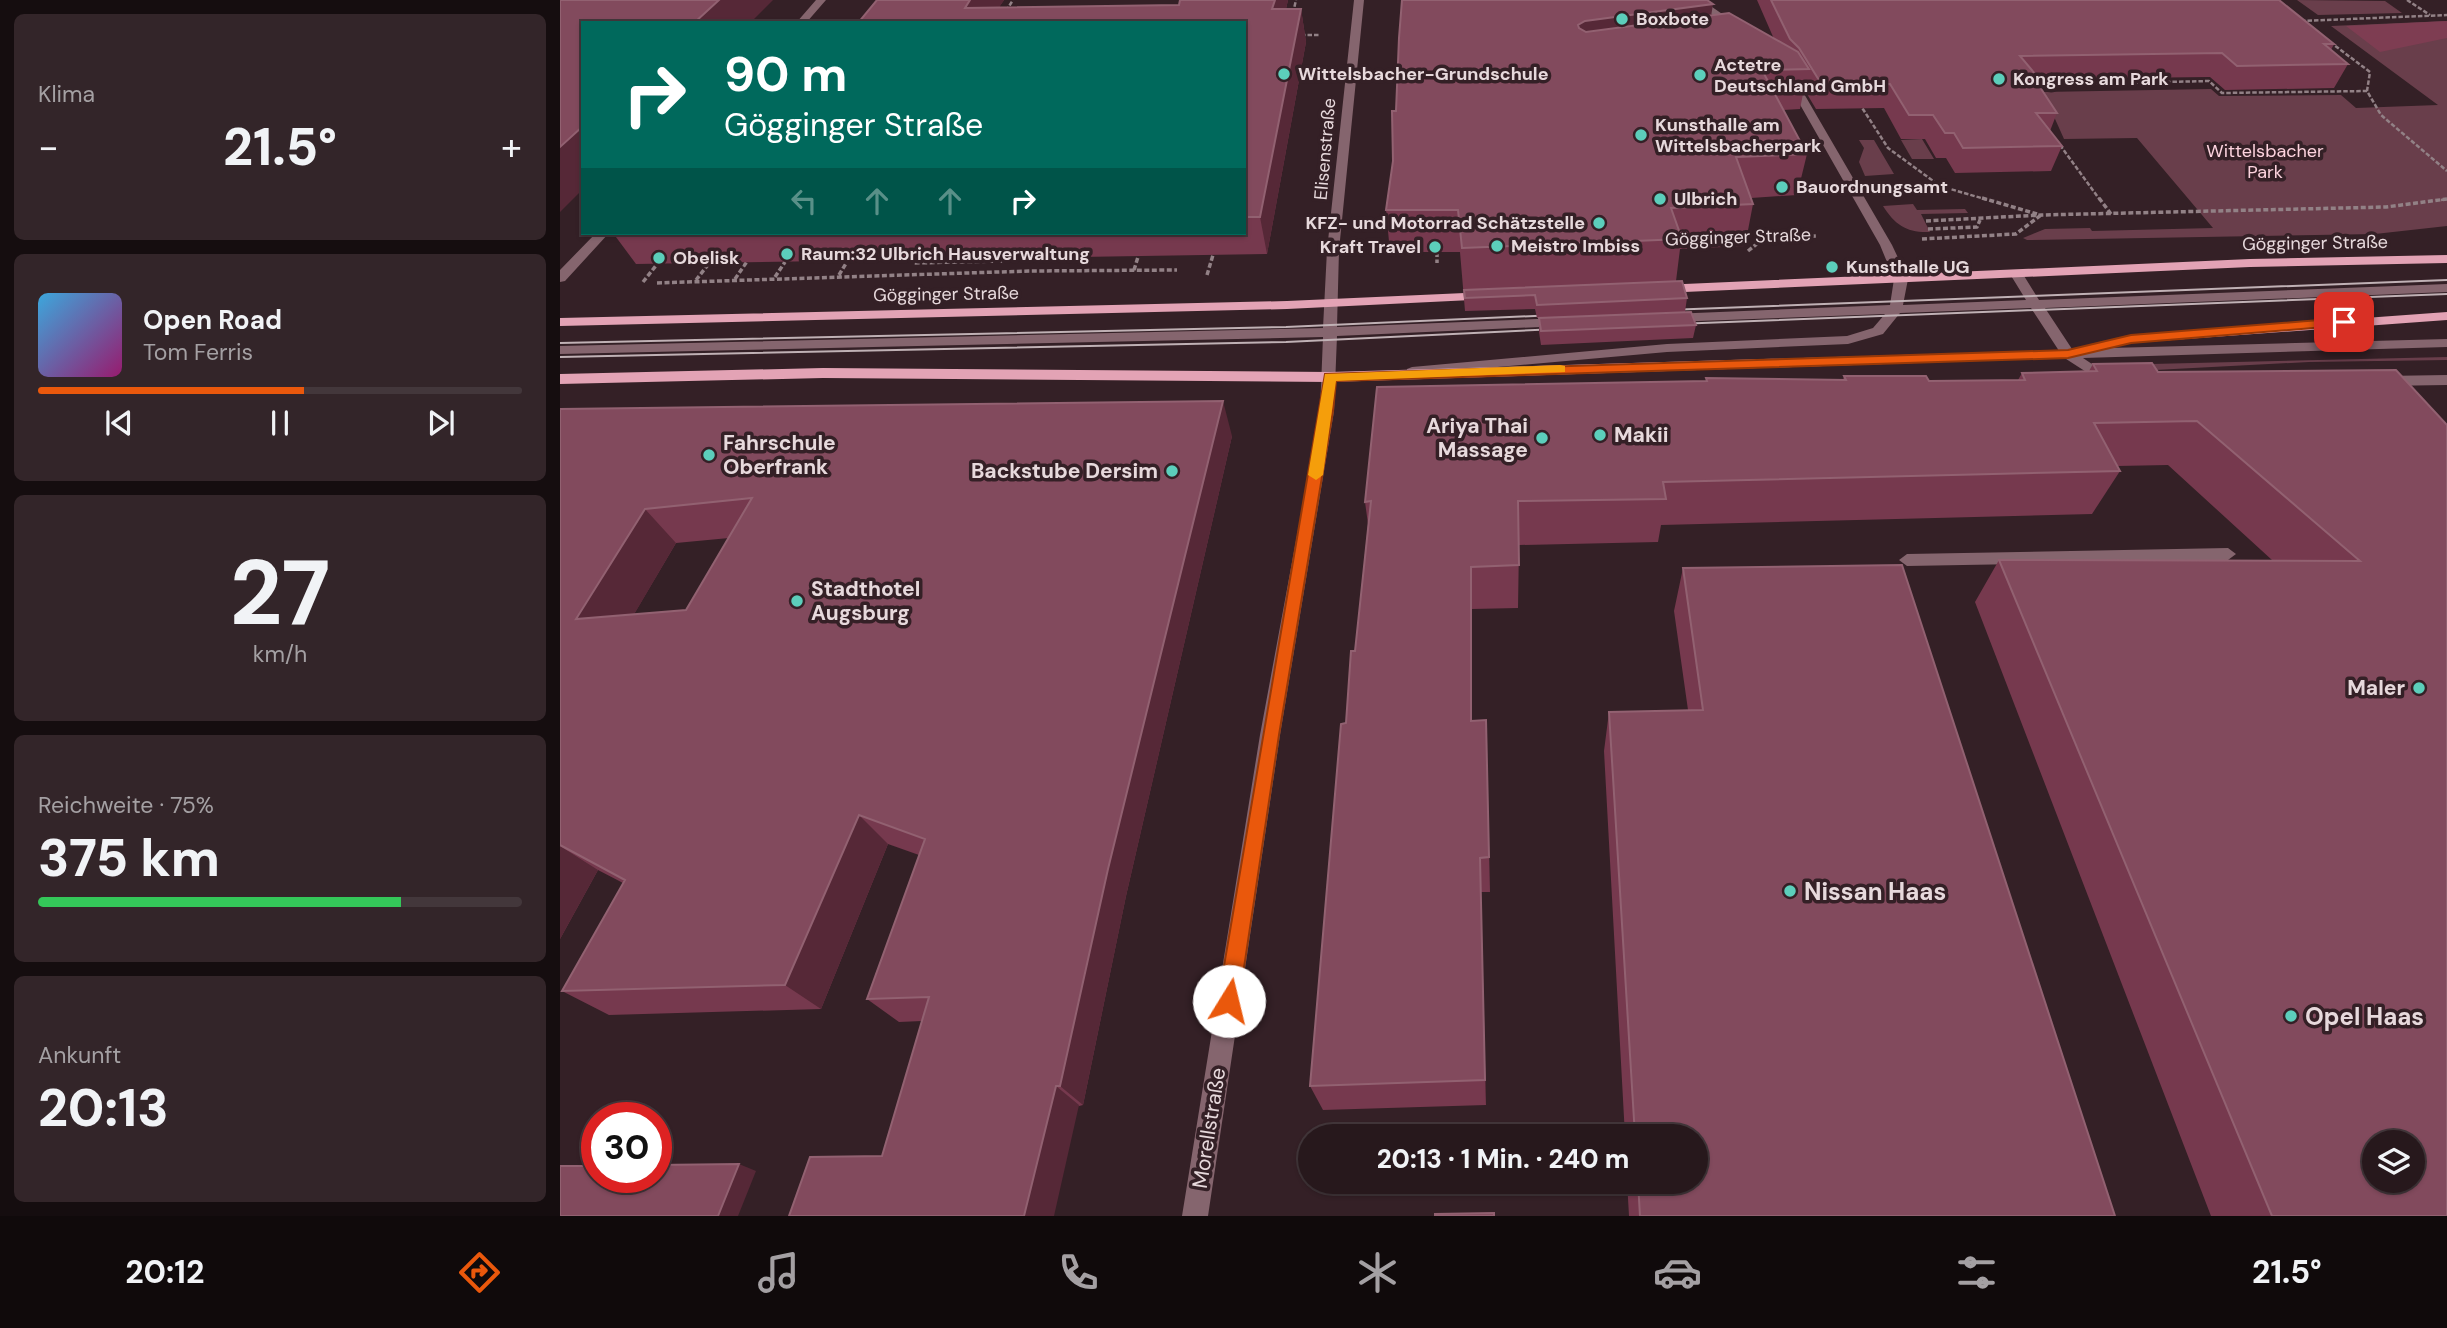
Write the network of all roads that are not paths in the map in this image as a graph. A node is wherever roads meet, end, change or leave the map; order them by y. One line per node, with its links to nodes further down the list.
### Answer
1 (821, 0): 4 (street)
2 (1359, 0): 15 (street, Elisenstraße)
3 (1696, 0): 5 (street)
4 (803, 21)
5 (1746, 34)
6 (1787, 72): 11 (street)
7 (601, 235): 10 (street)
8 (2447, 259): 9 (main road, Gögginger Straße)
9 (2016, 274): 11 (main road, Gögginger Straße); 16 (street)
10 (560, 278)
11 (1901, 279): 13 (main road, Gögginger Straße); 17 (street)
12 (2447, 288): 16 (street)
13 (1642, 289)
14 (1506, 295): 15 (main road, Gögginger Straße)
15 (1332, 302): 20 (main road, Gögginger Straße); 22 (street)
16 (2036, 303): 17 (street); 25 (street)
17 (1896, 309): 19 (street); 26 (street)
18 (2447, 316): 25 (main road)
19 (1658, 319)
20 (560, 322)
21 (1577, 322): 22 (street)
22 (1330, 333): 24 (street); 27 (street)
23 (2447, 343): 25 (street)
24 (560, 351)
25 (2068, 354): 26 (main road); 31 (street)
26 (1395, 374): 27 (main road)
27 (1329, 377): 28 (main road); 34 (street, Morellstraße)
28 (560, 379)
29 (2447, 380): 30 (street)
30 (2367, 381)
31 (2118, 389)
32 (2228, 554): 33 (street)
33 (1908, 560)
34 (1195, 1216)

